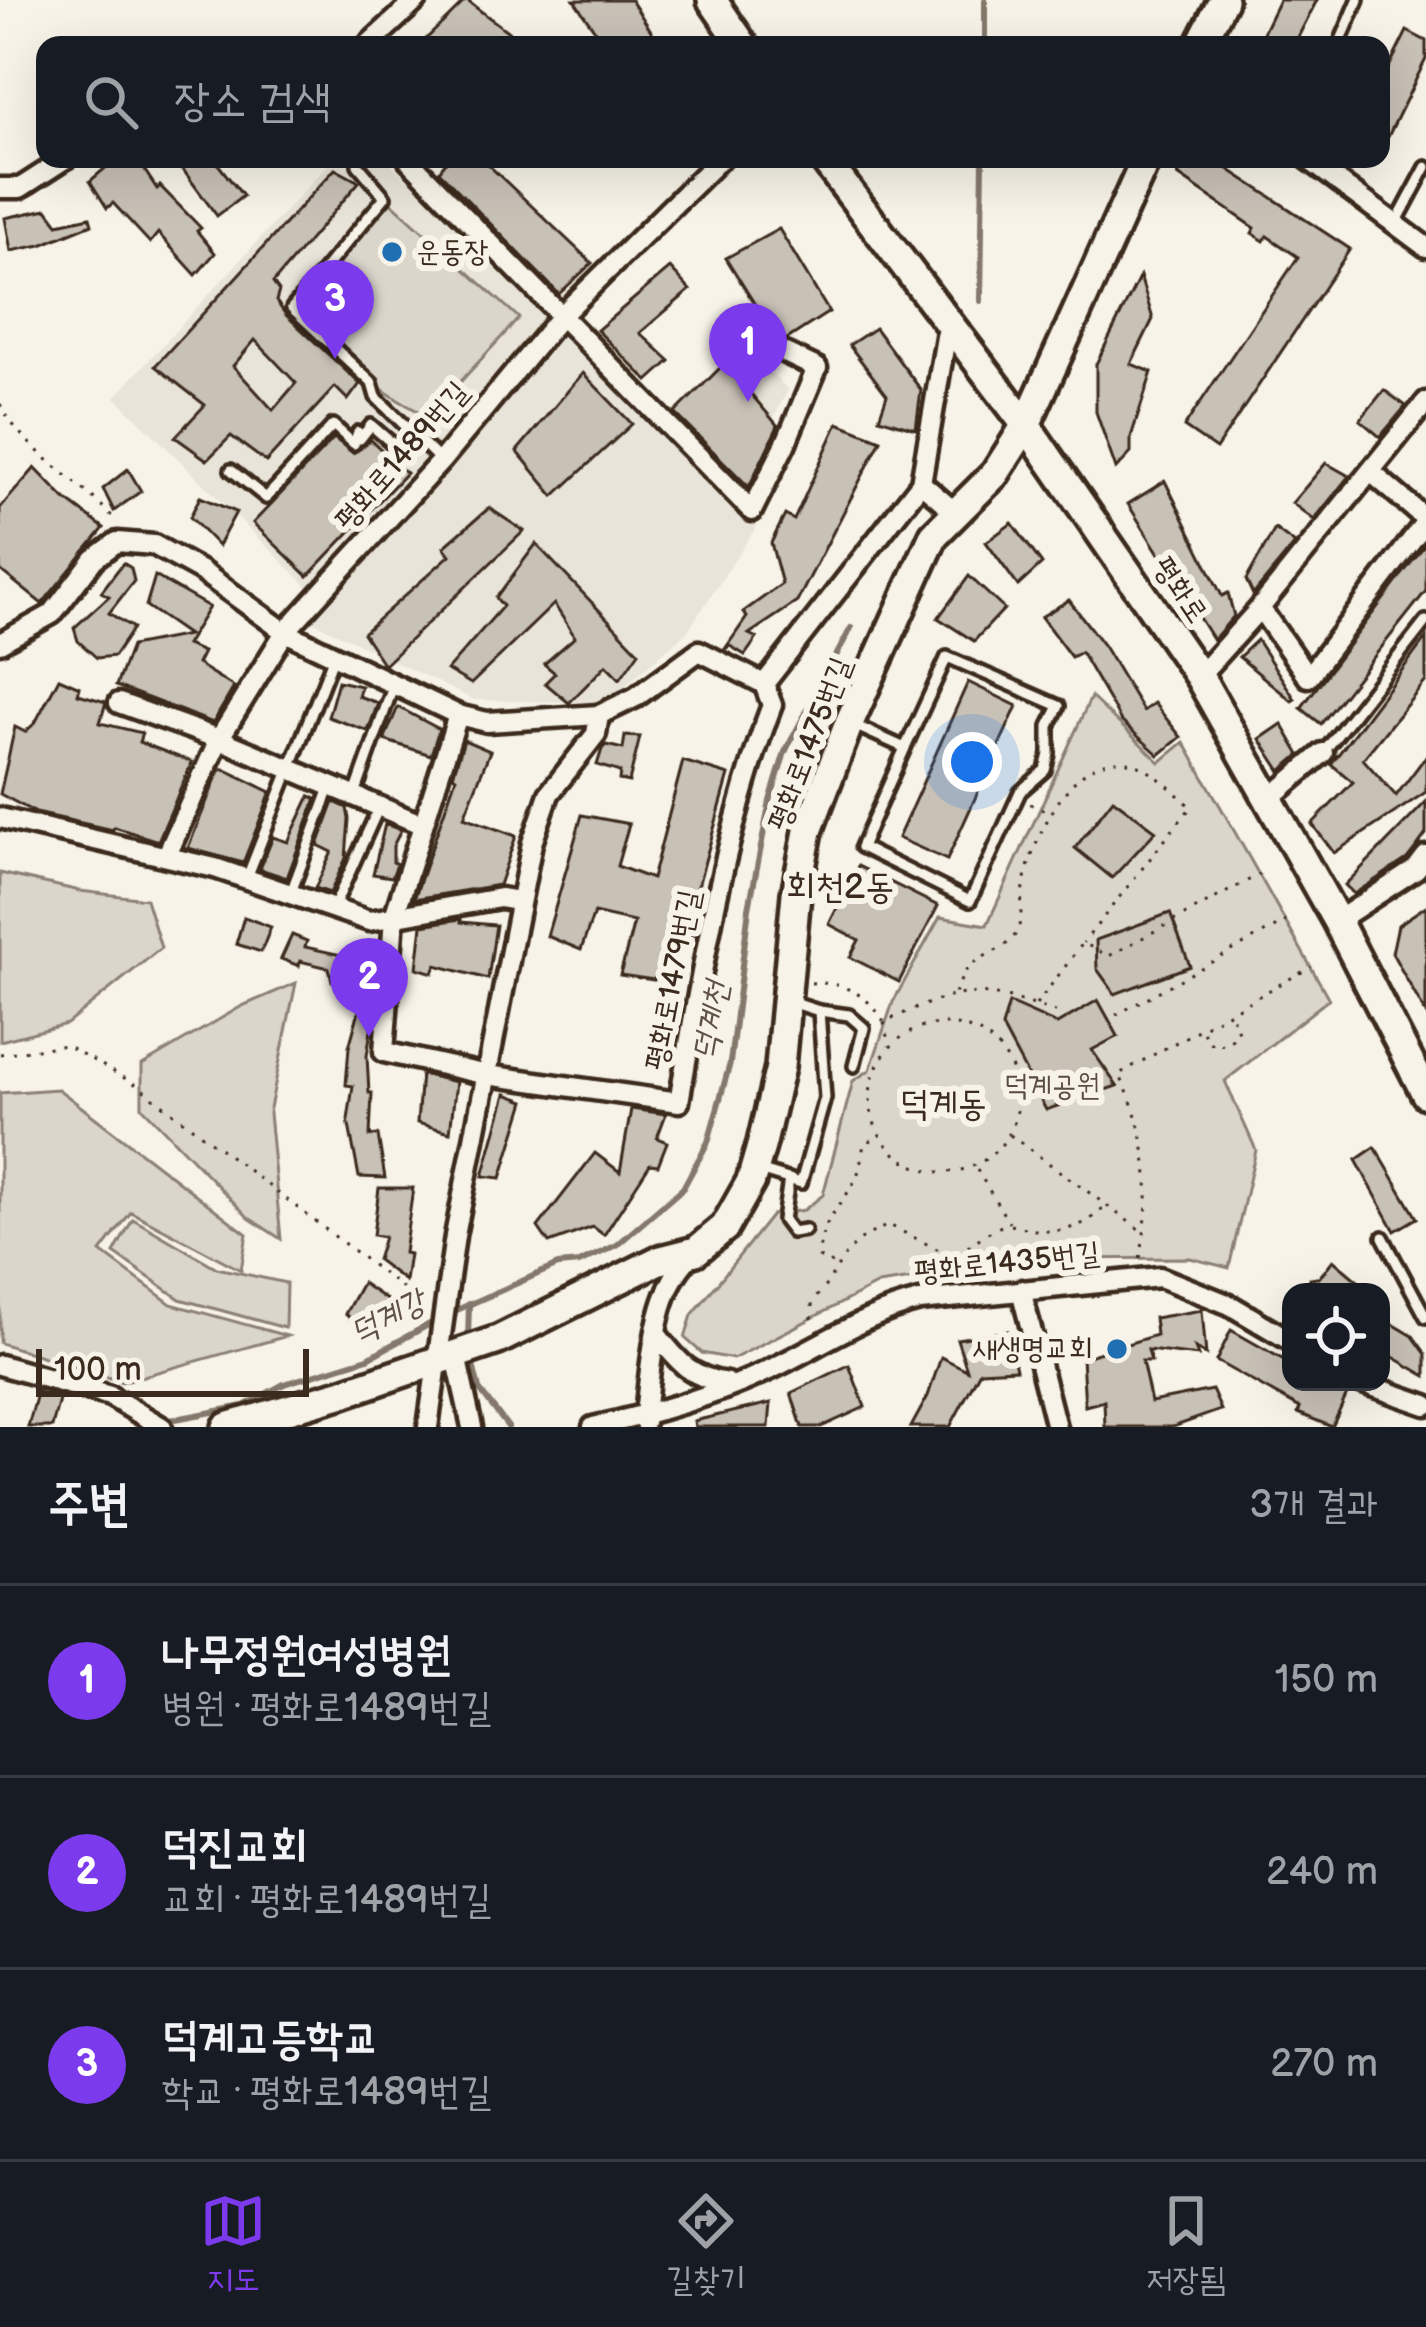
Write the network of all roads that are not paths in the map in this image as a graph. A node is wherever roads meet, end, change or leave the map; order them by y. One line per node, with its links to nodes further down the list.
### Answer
1 (417, 0): 5 (street)
2 (712, 0): 6 (main road)
3 (1223, 0): 7 (main road)
4 (1358, 0): 8 (lane)
5 (378, 36)
6 (737, 36)
7 (1205, 36)
8 (1343, 36)
9 (1426, 167): 18 (lane)
10 (51, 168): 17 (street)
11 (361, 168): 25 (lane)
12 (417, 168): 20 (street)
13 (711, 168): 20 (street, 평화로1489번길)
14 (831, 168): 21 (main road, 평화로)
15 (1142, 168): 24 (main road, 평화로1475번길)
16 (1320, 168): 18 (street)
17 (0, 188)
18 (1396, 223): 19 (street)
19 (1426, 247)
20 (561, 316): 22 (street); 26 (street, 평화로1489번길)
21 (955, 335): 24 (main road, 평화로); 29 (street)
22 (783, 352)
23 (1426, 402): 28 (street)
24 (1026, 425): 30 (main road, 평화로1475번길); 37 (main road, 평화로)
25 (412, 433): 26 (lane); 27 (lane)
26 (441, 461): 34 (street, 평화로1489번길)
27 (231, 470)
28 (1372, 473): 31 (street); 32 (street)
29 (921, 483): 30 (street); 38 (street)
30 (955, 512): 43 (main road, 평화로1475번길)
31 (1426, 520): 32 (street)
32 (1260, 608): 37 (street)
33 (1426, 621): 46 (lane)
34 (285, 632): 35 (street); 36 (street); 44 (street, 평화로1489번길)
35 (0, 643)
36 (334, 656): 39 (street); 47 (lane)
37 (1199, 676): 50 (main road, 평화로)
38 (764, 683): 42 (street); 65 (street, 평화로1479번길)
39 (394, 684): 41 (street); 49 (lane)
40 (119, 703): 44 (street)
41 (458, 716): 42 (street); 53 (street)
42 (599, 716): 58 (street)
43 (849, 723): 45 (lane); 62 (main road, 평화로1475번길)
44 (219, 739): 47 (street); 54 (street, 평화로1489번길)
45 (905, 748): 45 (lane)
46 (1323, 753): 50 (street)
47 (292, 771): 48 (street); 56 (lane)
48 (330, 788): 49 (street); 57 (lane)
49 (354, 797): 51 (street)
50 (1268, 801): 61 (main road, 평화로)
51 (379, 807): 53 (street); 59 (lane)
52 (0, 818): 54 (street)
53 (423, 825): 60 (street)
54 (167, 855): 56 (street)
55 (1426, 856): 61 (street)
56 (246, 880): 57 (street)
57 (290, 896): 59 (street)
58 (518, 902): 60 (street); 65 (street)
59 (333, 909): 60 (street)
60 (394, 917): 65 (street)
61 (1337, 921): 66 (main road, 평화로)
62 (786, 1000): 63 (lane); 67 (main road, 평화로1475번길)
63 (819, 1011): 64 (lane); 68 (lane)
64 (854, 1066)
65 (488, 1075): 76 (street)
66 (1426, 1094)
67 (755, 1168): 68 (lane); 71 (main road, 평화로1475번길)
68 (789, 1179): 69 (lane)
69 (805, 1230)
70 (1383, 1238): 73 (lane)
71 (696, 1250): 74 (street, 평화로1475번길); 76 (main road, 평화로1475번길)
72 (1021, 1290): 75 (street, 평화로1435번길); 78 (street, 평화로1435번길); 87 (street)
73 (1426, 1317)
74 (658, 1336): 78 (street); 81 (street, 평화로1475번길)
75 (1282, 1336)
76 (458, 1355): 83 (main road, 평화로1475번길); 84 (street); 85 (street)
77 (0, 1365): 82 (street)
78 (732, 1384): 81 (street, 평화로1435번길)
79 (1385, 1391): 80 (street)
80 (1426, 1406)
81 (645, 1420): 86 (street, 평화로1435번길)
82 (162, 1427)
83 (227, 1427)
84 (428, 1427)
85 (472, 1427)
86 (593, 1427)
87 (1056, 1427)

